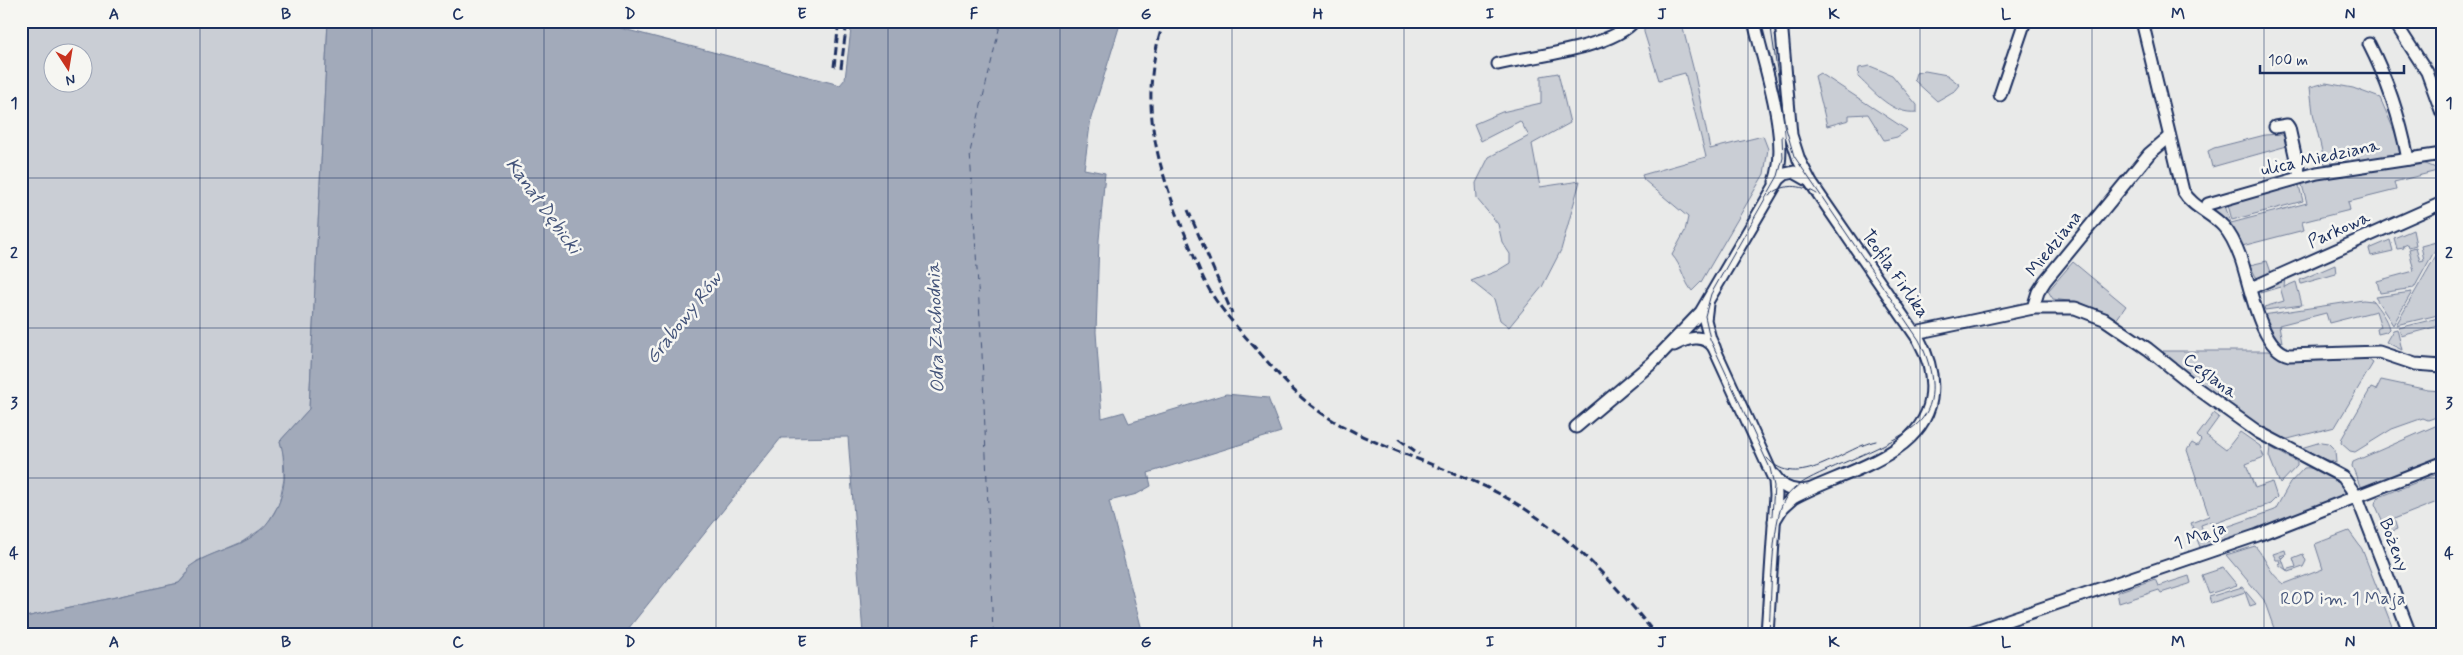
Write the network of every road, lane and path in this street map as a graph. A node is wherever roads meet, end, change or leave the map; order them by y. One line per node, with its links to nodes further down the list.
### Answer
1 (1634, 21): 8 (street)
2 (1754, 21): 17 (street)
3 (1781, 21): 16 (street, Teofila Firlika)
4 (2026, 21): 9 (street)
5 (2142, 21): 12 (street)
6 (2394, 21): 10 (street)
7 (2369, 44): 14 (street)
8 (1498, 64)
9 (2000, 95)
10 (2442, 113)
11 (2275, 127): 15 (street)
12 (2169, 137): 20 (street); 22 (street, Miedziana)
13 (2442, 154): 14 (street, ulica Miedziana)
14 (2408, 159): 15 (street, ulica Miedziana)
15 (2300, 177): 19 (street, ulica Miedziana)
16 (1811, 183): 17 (street); 23 (street, Teofila Firlika)
17 (1771, 190): 21 (street)
18 (2442, 203): 20 (street, Parkowa)
19 (2208, 204)
20 (2251, 288): 26 (street)
21 (1708, 300): 24 (street); 25 (street)
22 (2033, 308): 23 (street); 31 (street, Ceglana)
23 (1915, 333): 30 (street, Teofila Firlika)
24 (1668, 348): 25 (street); 27 (street)
25 (1714, 348): 29 (street)
26 (2442, 366)
27 (1576, 427)
28 (2442, 463): 31 (street, 1 Maja)
29 (1772, 469): 30 (street); 32 (street)
30 (1810, 490): 32 (street, Teofila Firlika)
31 (2357, 497): 34 (street, 1 Maja); 35 (street, Bożeny)
32 (1774, 521): 33 (street)
33 (1767, 634)
34 (1968, 634)
35 (2410, 634)

